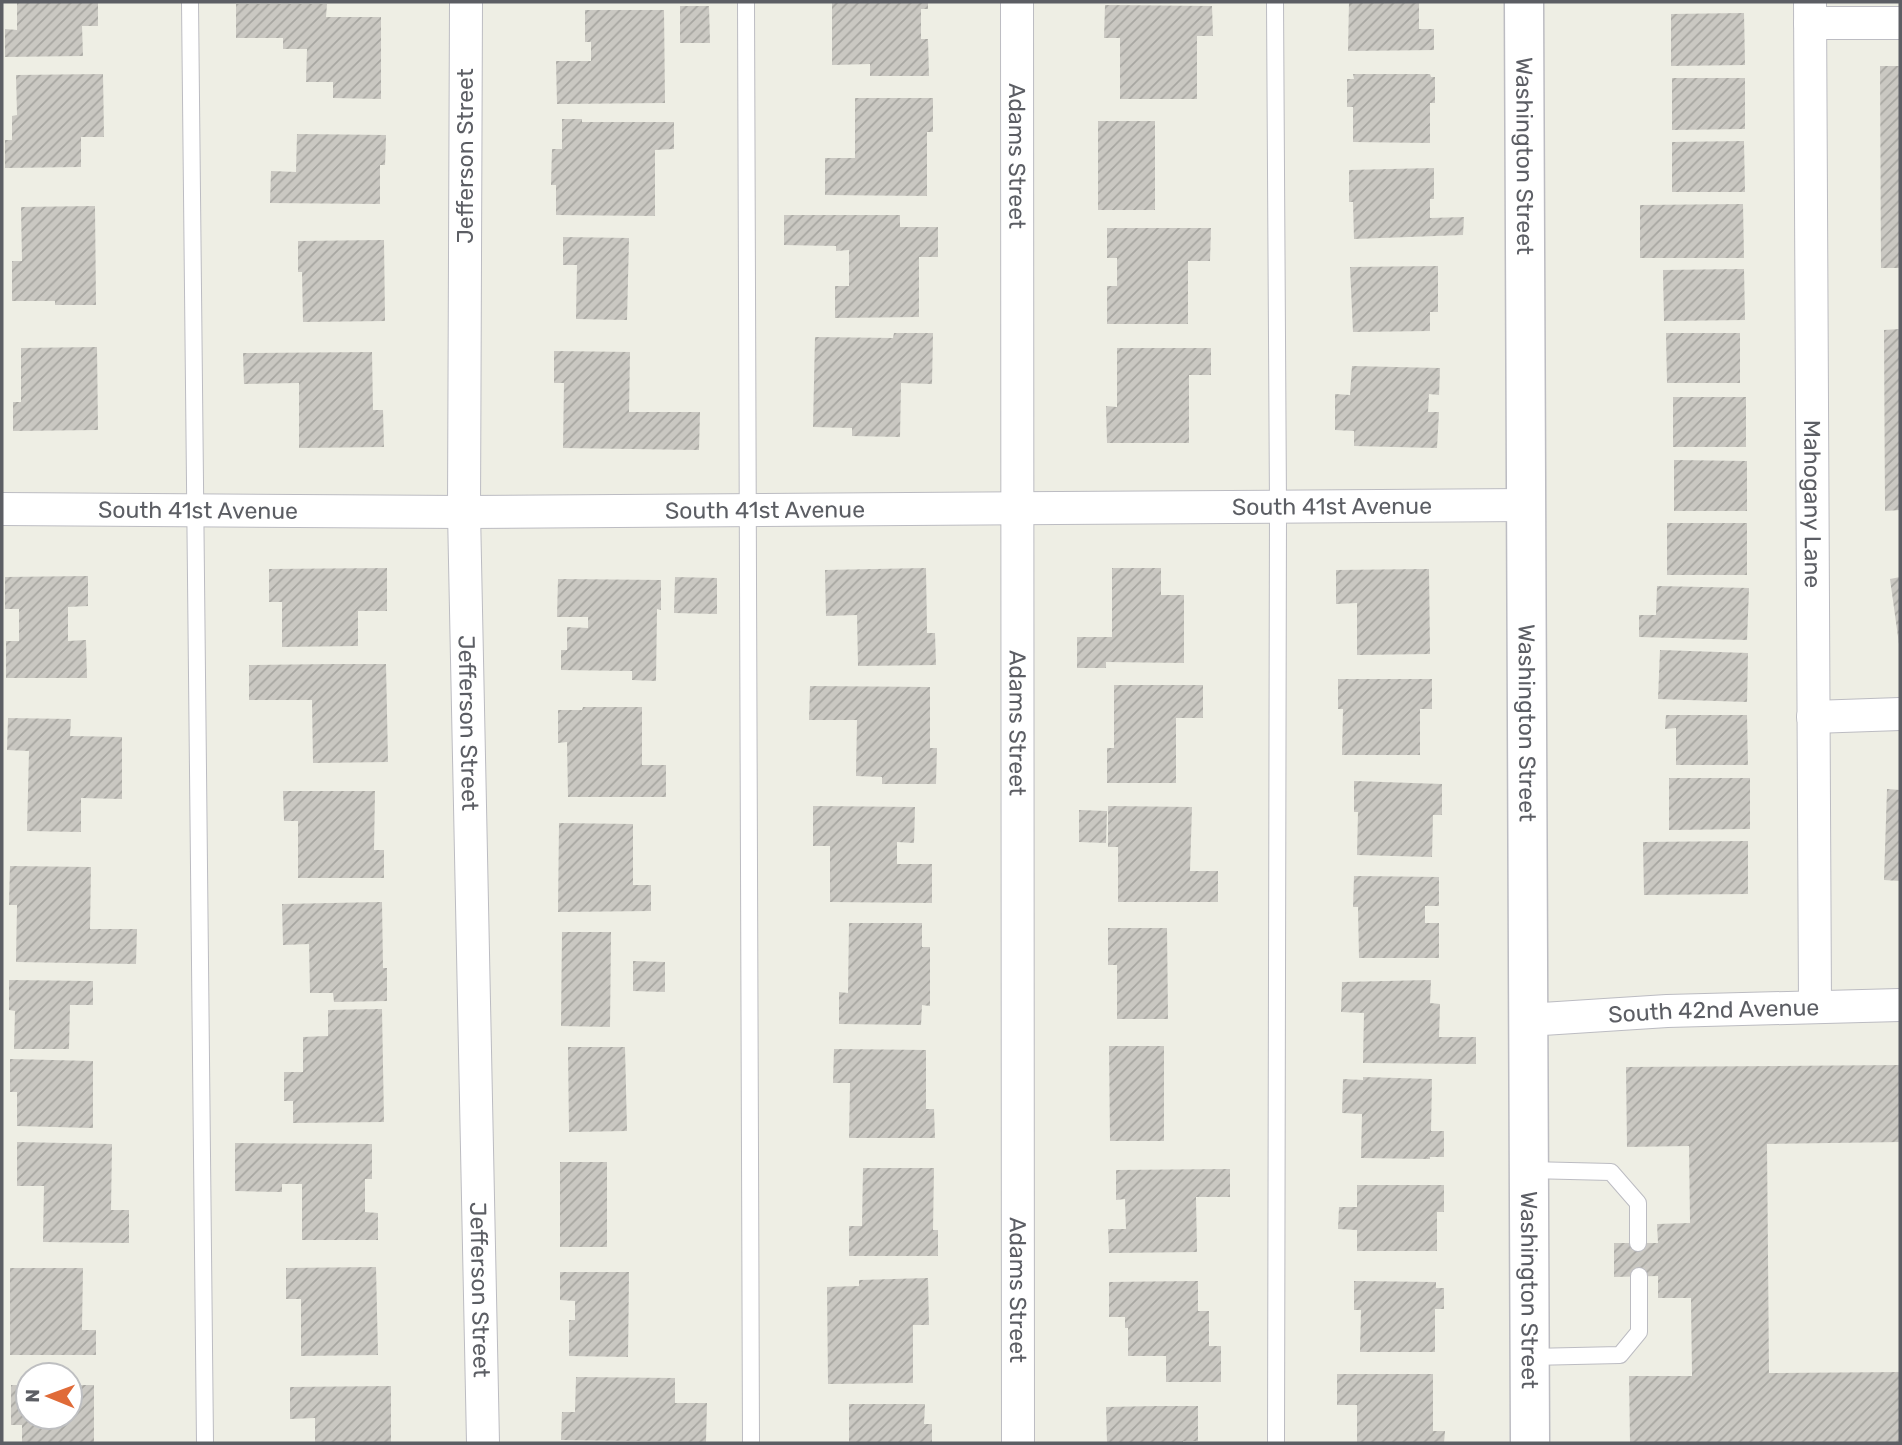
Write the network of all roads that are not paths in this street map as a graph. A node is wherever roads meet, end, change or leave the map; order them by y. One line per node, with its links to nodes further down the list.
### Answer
1 (191, 2): 13 (lane)
2 (466, 2): 15 (street, Jefferson Street)
3 (746, 2): 14 (lane)
4 (1017, 2): 12 (street, Adams Street)
5 (1275, 2): 10 (lane)
6 (1524, 2): 9 (street, Washington Street)
7 (1810, 13): 8 (street); 17 (street, Mahogany Lane)
8 (1900, 23)
9 (1527, 505): 10 (street, South 41st Avenue); 20 (street, Washington Street)
10 (1278, 507): 12 (street, South 41st Avenue); 29 (lane)
11 (2, 509): 13 (street, South 41st Avenue)
12 (1019, 509): 14 (street, South 41st Avenue); 28 (street, Adams Street)
13 (197, 510): 15 (street, South 41st Avenue); 25 (lane)
14 (749, 511): 15 (street, South 41st Avenue); 27 (lane)
15 (464, 512): 26 (street, Jefferson Street)
16 (1900, 714): 17 (street)
17 (1813, 717): 19 (street, Mahogany Lane)
18 (1900, 1005): 19 (street, South 42nd Avenue)
19 (1815, 1006): 20 (street, South 42nd Avenue)
20 (1527, 1020): 21 (street, Washington Street)
21 (1528, 1170): 22 (lane); 24 (street, Washington Street)
22 (1638, 1243)
23 (1639, 1276): 24 (lane)
24 (1530, 1357): 30 (street, Washington Street)
25 (205, 1443)
26 (483, 1443)
27 (751, 1443)
28 (1018, 1443)
29 (1276, 1443)
30 (1530, 1443)

